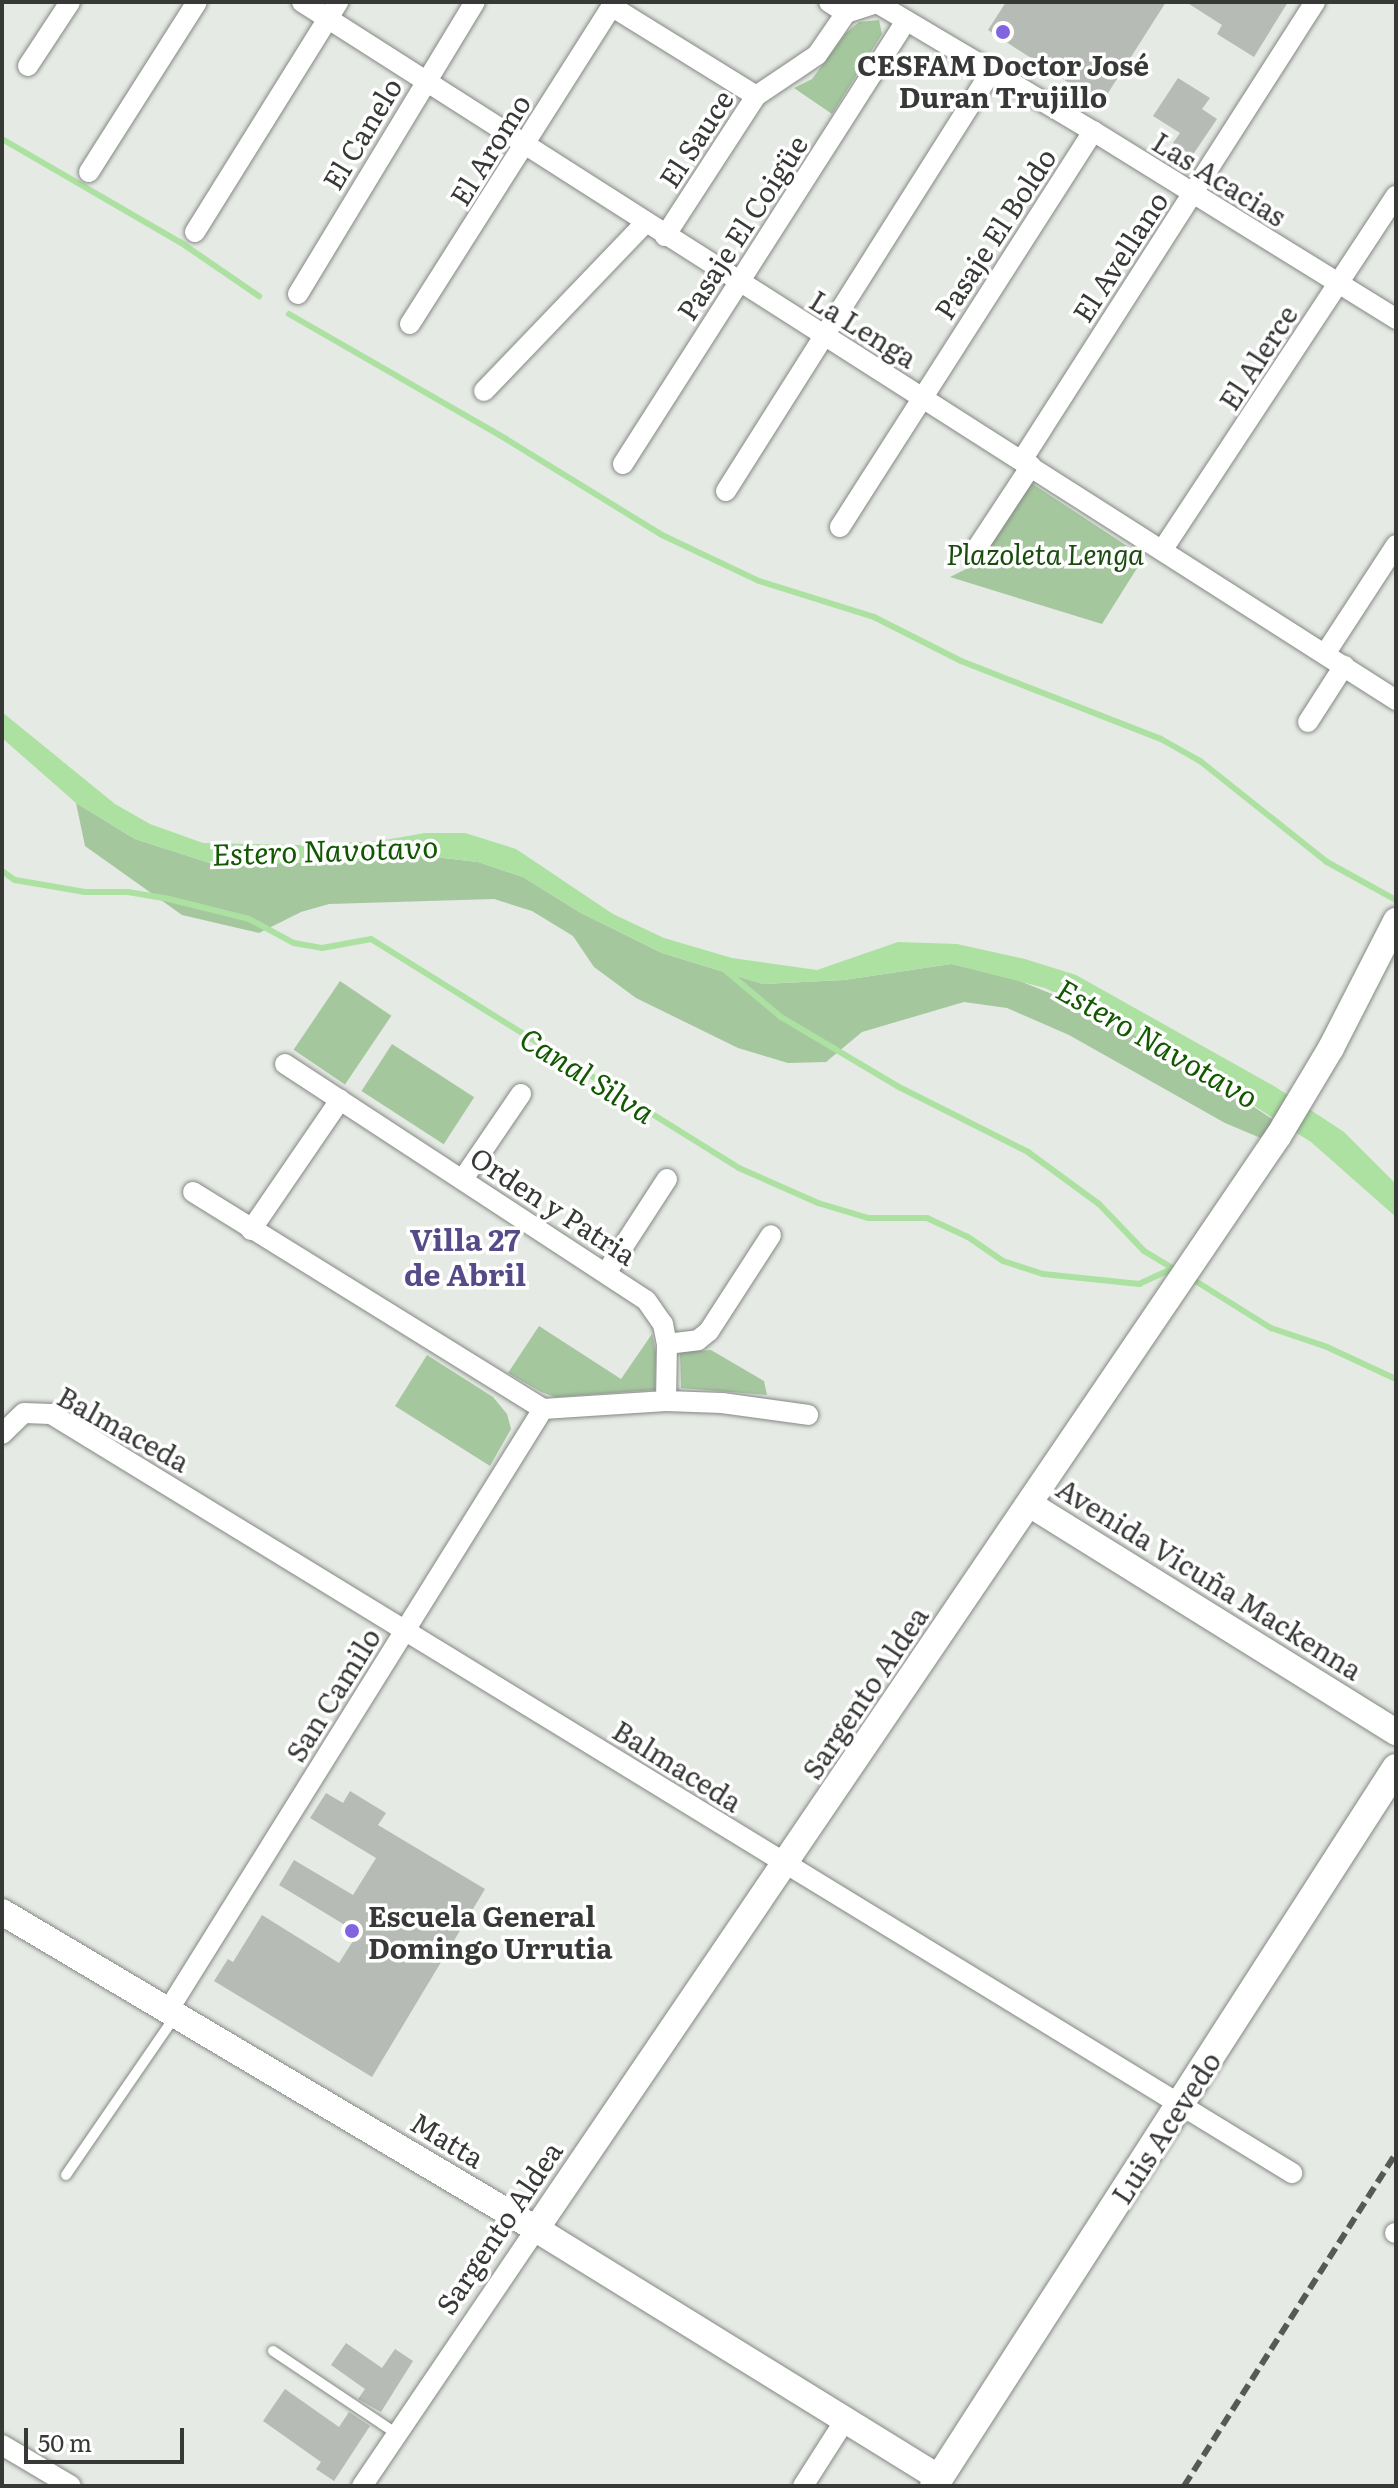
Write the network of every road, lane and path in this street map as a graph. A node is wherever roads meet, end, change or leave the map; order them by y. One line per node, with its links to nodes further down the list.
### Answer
1 (70, 2): 10 (street)
2 (197, 2): 16 (street)
3 (302, 2): 8 (street, La Lenga)
4 (475, 2): 12 (street, El Canelo)
5 (1315, 2): 17 (street, El Avellano)
6 (613, 4): 13 (street); 15 (street, El Aromo)
7 (838, 7): 9 (street, Las Acacias); 13 (street, El Sauce)
8 (333, 10): 12 (street, La Lenga); 20 (street)
9 (906, 21): 11 (street, Las Acacias); 22 (street, Pasaje El Coigüe)
10 (28, 66)
11 (992, 71): 14 (street, Las Acacias); 27 (street)
12 (426, 79): 15 (street, La Lenga); 24 (street, El Canelo)
13 (756, 96): 21 (street, El Sauce)
14 (1093, 131): 17 (street, Las Acacias); 29 (street, Pasaje El Boldo)
15 (525, 146): 19 (street, La Lenga); 26 (street, El Aromo)
16 (89, 172)
17 (1192, 193): 23 (street, Las Acacias); 30 (street, El Avellano)
18 (1396, 196): 23 (street, El Alerce)
19 (645, 223): 21 (street, La Lenga); 28 (street)
20 (195, 232)
21 (665, 236): 22 (street, La Lenga)
22 (738, 283): 27 (street, La Lenga); 31 (street, Pasaje El Coigüe)
23 (1339, 284): 25 (street, Las Acacias); 35 (street, El Alerce)
24 (298, 294)
25 (1396, 319)
26 (410, 324)
27 (824, 337): 29 (street, La Lenga); 32 (street)
28 (484, 391)
29 (923, 398): 30 (street, La Lenga); 33 (street, Pasaje El Boldo)
30 (1026, 463): 35 (street, La Lenga); 36 (street, El Avellano)
31 (623, 464)
32 (726, 491)
33 (840, 527)
34 (1396, 545): 37 (street)
35 (1163, 549): 37 (street, La Lenga)
36 (975, 551)
37 (1325, 654): 38 (street, La Lenga)
38 (1344, 666): 39 (street, La Lenga); 40 (street)
39 (1396, 700)
40 (1308, 722)
41 (1396, 921): 56 (street, Sargento Aldea)
42 (285, 1064): 44 (street, Orden y Patria)
43 (521, 1094): 45 (street)
44 (340, 1100): 45 (street, Orden y Patria); 48 (street)
45 (463, 1179): 50 (street, Orden y Patria)
46 (667, 1179): 50 (street)
47 (193, 1192): 48 (street)
48 (251, 1230): 53 (street)
49 (771, 1235): 51 (street)
50 (606, 1273): 51 (street, Orden y Patria)
51 (667, 1344): 52 (street, Orden y Patria)
52 (666, 1401): 53 (street); 54 (street)
53 (543, 1409): 57 (street, San Camilo)
54 (808, 1415)
55 (2, 1434): 57 (street, Balmaceda)
56 (1031, 1505): 58 (street, Avenida Vicuña Mackenna); 60 (street, Sargento Aldea)
57 (405, 1628): 60 (street, Balmaceda); 62 (street, San Camilo)
58 (1396, 1732)
59 (1396, 1768): 63 (main road, Luis Acevedo)
60 (784, 1864): 63 (street, Balmaceda); 66 (street, Sargento Aldea)
61 (2, 1912): 62 (street, Matta)
62 (173, 2011): 65 (lane); 66 (street, Matta)
63 (1179, 2104): 64 (street, Balmaceda); 71 (main road, Luis Acevedo)
64 (1292, 2173)
65 (66, 2175)
66 (536, 2229): 68 (street, Matta); 69 (street, Sargento Aldea)
67 (273, 2351): 69 (lane)
68 (845, 2420): 71 (street, Matta); 74 (street)
69 (397, 2434): 73 (street, Sargento Aldea)
70 (2, 2445): 72 (street)
71 (937, 2482)
72 (71, 2486)
73 (362, 2486)
74 (803, 2486)

